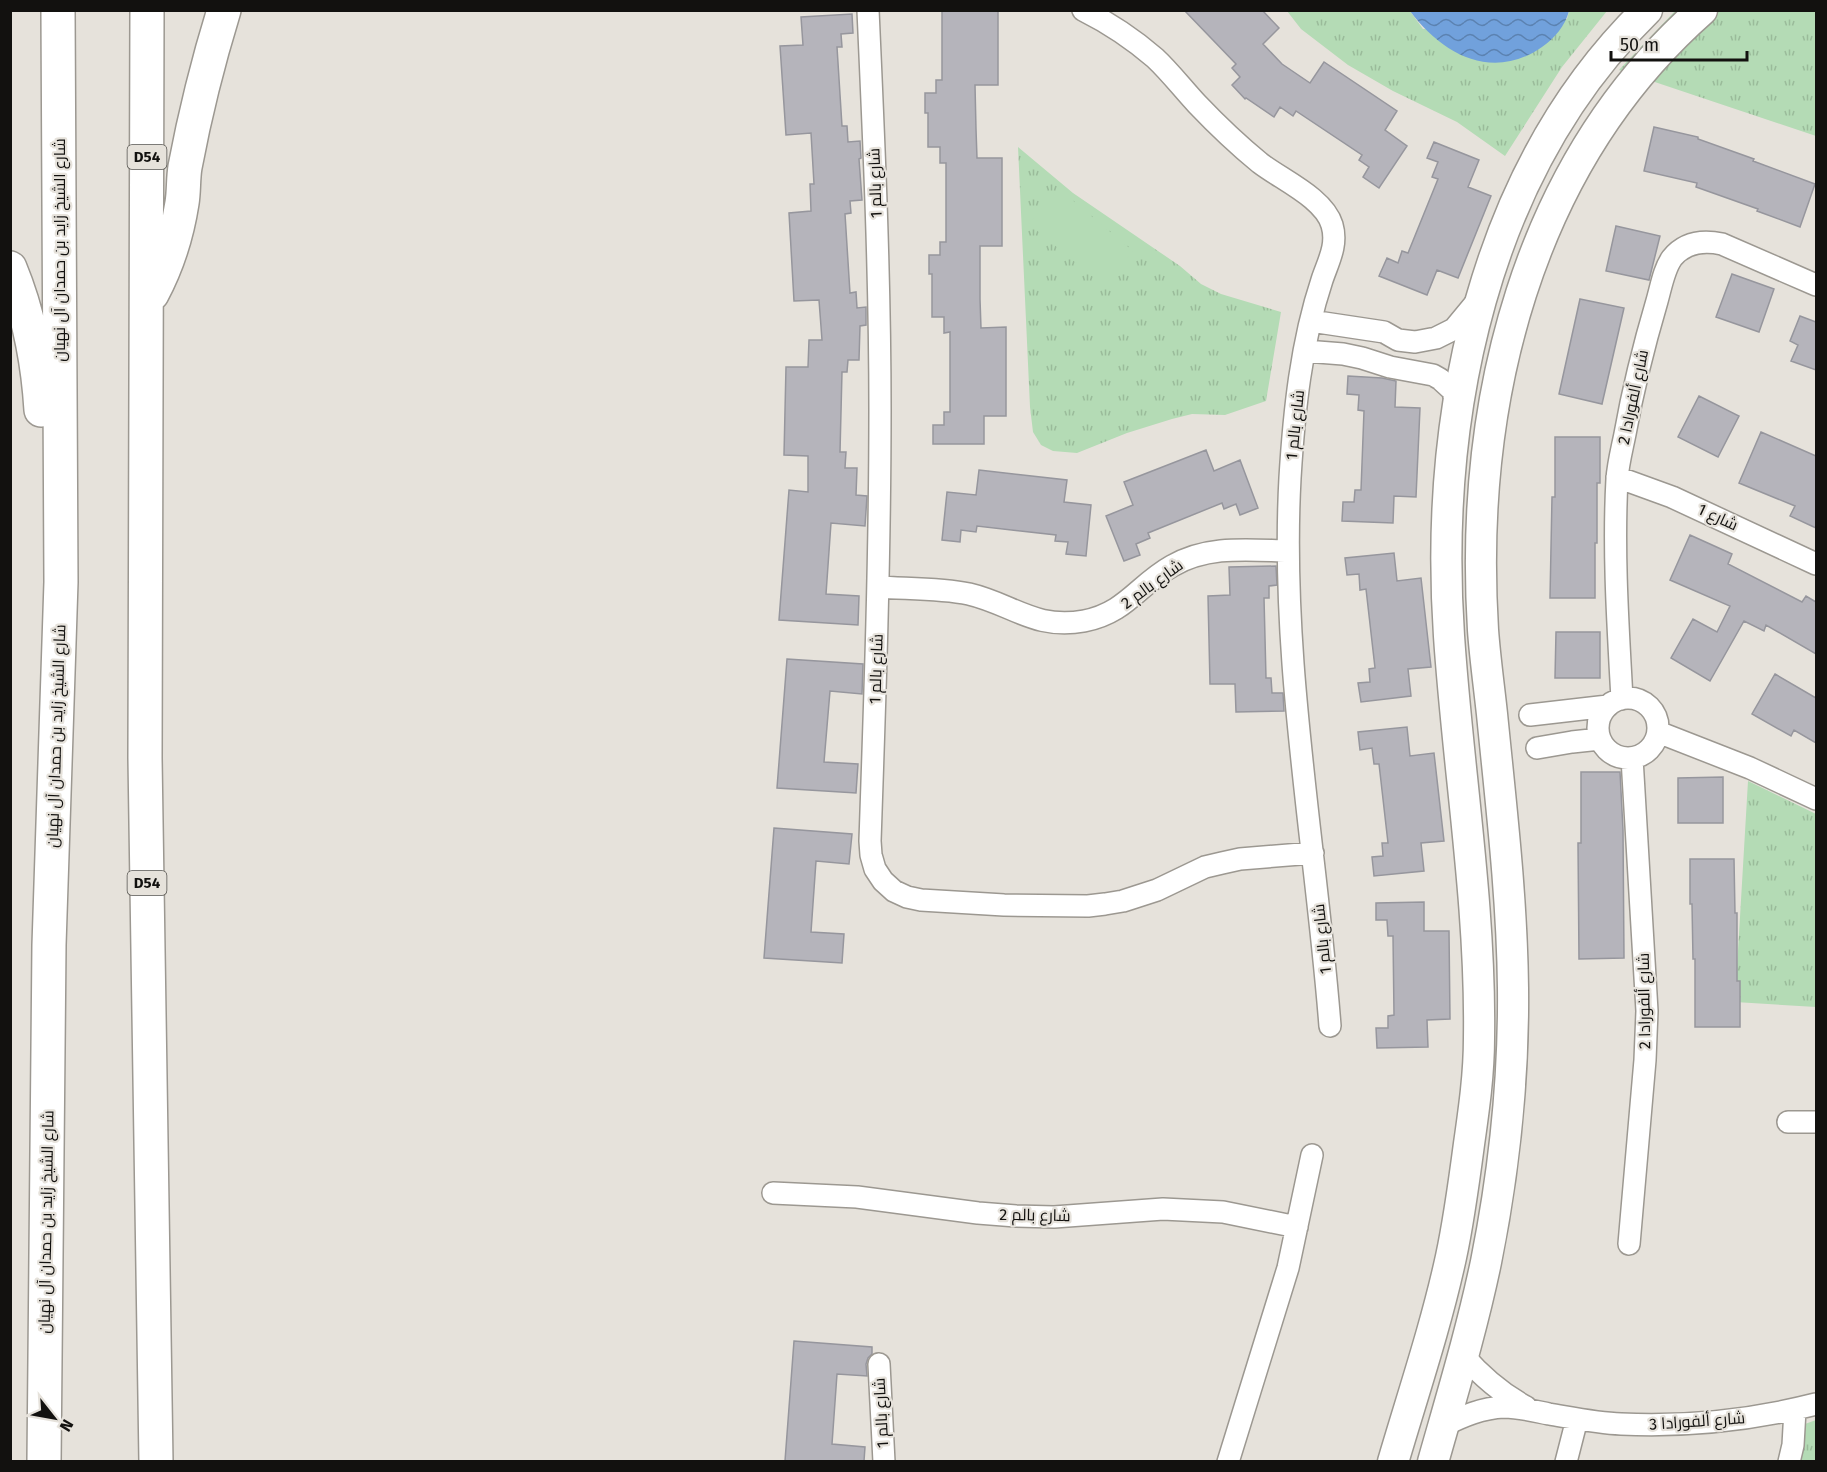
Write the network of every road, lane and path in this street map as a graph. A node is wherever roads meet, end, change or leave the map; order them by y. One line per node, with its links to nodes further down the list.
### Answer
1 (58, 10): 24 (main road, شارع الشيخ زايد بن حمدان آل نهيان)
2 (147, 10): 13 (main road, D54)
3 (224, 10): 13 (main road)
4 (868, 10): 25 (street, شارع بالم 1)
5 (1083, 10): 14 (street, شارع بالم 1)
6 (1647, 10): 8 (street)
7 (1702, 10): 9 (street)
8 (1590, 75): 9 (street); 12 (street)
9 (1546, 225): 36 (street)
10 (10, 268): 24 (main road)
11 (1816, 285): 21 (street, شارع ألفورادا 2)
12 (1484, 292): 16 (street); 20 (street)
13 (147, 304): 52 (main road, D54)
14 (1311, 321): 15 (street); 17 (street, شارع بالم 1)
15 (1384, 332): 16 (street); 18 (street)
16 (1423, 340): 19 (street)
17 (1305, 351): 18 (street); 22 (street, شارع بالم 1)
18 (1378, 363): 19 (street)
19 (1416, 371): 20 (street)
20 (1458, 406): 34 (street)
21 (1617, 477): 23 (street, شارع 1); 26 (street, شارع ألفورادا 2)
22 (1288, 551): 25 (street, شارع بالم 2); 33 (street, شارع بالم 1)
23 (1816, 564)
24 (61, 582): 51 (main road, شارع الشيخ زايد بن حمدان آل نهيان)
25 (878, 586): 33 (street, شارع بالم 1)
26 (1615, 702): 27 (street); 28 (street); 29 (street)
27 (1530, 715)
28 (1658, 732): 31 (street); 32 (street)
29 (1600, 739): 30 (street); 31 (street)
30 (1537, 748)
31 (1632, 758): 42 (street, شارع ألفورادا 2)
32 (1816, 799)
33 (1313, 853): 35 (street, شارع بالم 1)
34 (1479, 1003): 36 (street); 45 (street)
35 (1330, 1026)
36 (1510, 1072): 43 (street)
37 (1788, 1122): 38 (street)
38 (1816, 1122)
39 (1312, 1155): 41 (street)
40 (773, 1193): 41 (street, شارع بالم 2)
41 (1297, 1227): 54 (street)
42 (1629, 1244)
43 (1463, 1355): 46 (street); 50 (street)
44 (879, 1364): 53 (street, شارع بالم 1)
45 (1418, 1378): 55 (street); 56 (street)
46 (1494, 1399): 49 (street, شارع ألفورادا 3); 50 (street, شارع ألفورادا 3)
47 (1816, 1404): 48 (street, شارع ألفورادا 3)
48 (1795, 1410): 49 (street, شارع ألفورادا 3); 59 (street)
49 (1577, 1419): 58 (street)
50 (1443, 1426): 57 (street)
51 (44, 1461)
52 (156, 1461)
53 (884, 1461)
54 (1228, 1461)
55 (1393, 1461)
56 (1403, 1461)
57 (1433, 1461)
58 (1566, 1461)
59 (1789, 1461)

